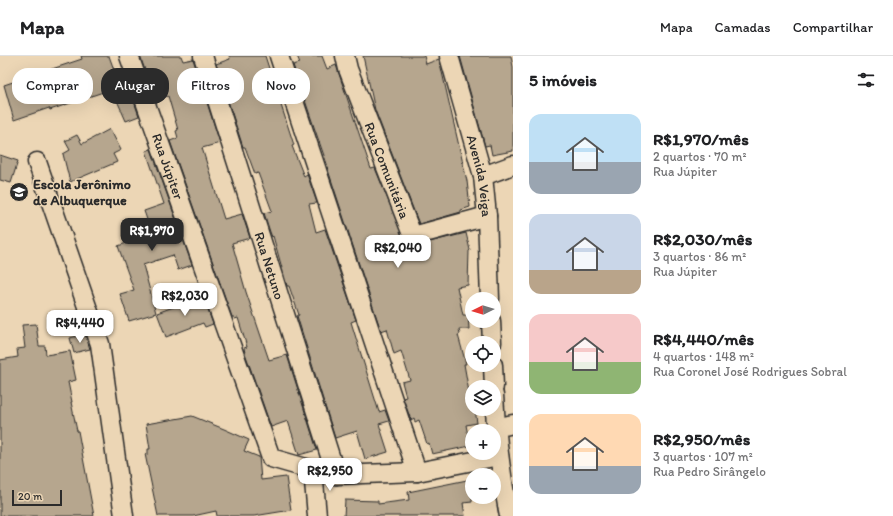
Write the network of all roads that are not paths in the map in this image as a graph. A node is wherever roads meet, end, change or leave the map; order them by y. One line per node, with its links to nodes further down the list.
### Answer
1 (129, 56): 15 (street, Rua Júpiter)
2 (203, 56): 17 (street, Rua Netuno)
3 (279, 56): 16 (street)
4 (345, 56): 9 (street, Rua Comunitária)
5 (449, 56): 8 (street, Avenida Veiga)
6 (37, 162): 19 (street)
7 (513, 165): 8 (street)
8 (483, 176): 9 (street, Avenida Veiga)
9 (486, 216): 10 (street, Avenida Veiga)
10 (490, 292)
11 (513, 424): 12 (street)
12 (501, 427)
13 (478, 460): 16 (street)
14 (500, 460): 18 (street)
15 (313, 470): 17 (street); 20 (street)
16 (417, 472): 17 (street)
17 (336, 475)
18 (508, 489): 21 (street)
19 (124, 516)
20 (317, 516)
21 (509, 516)

